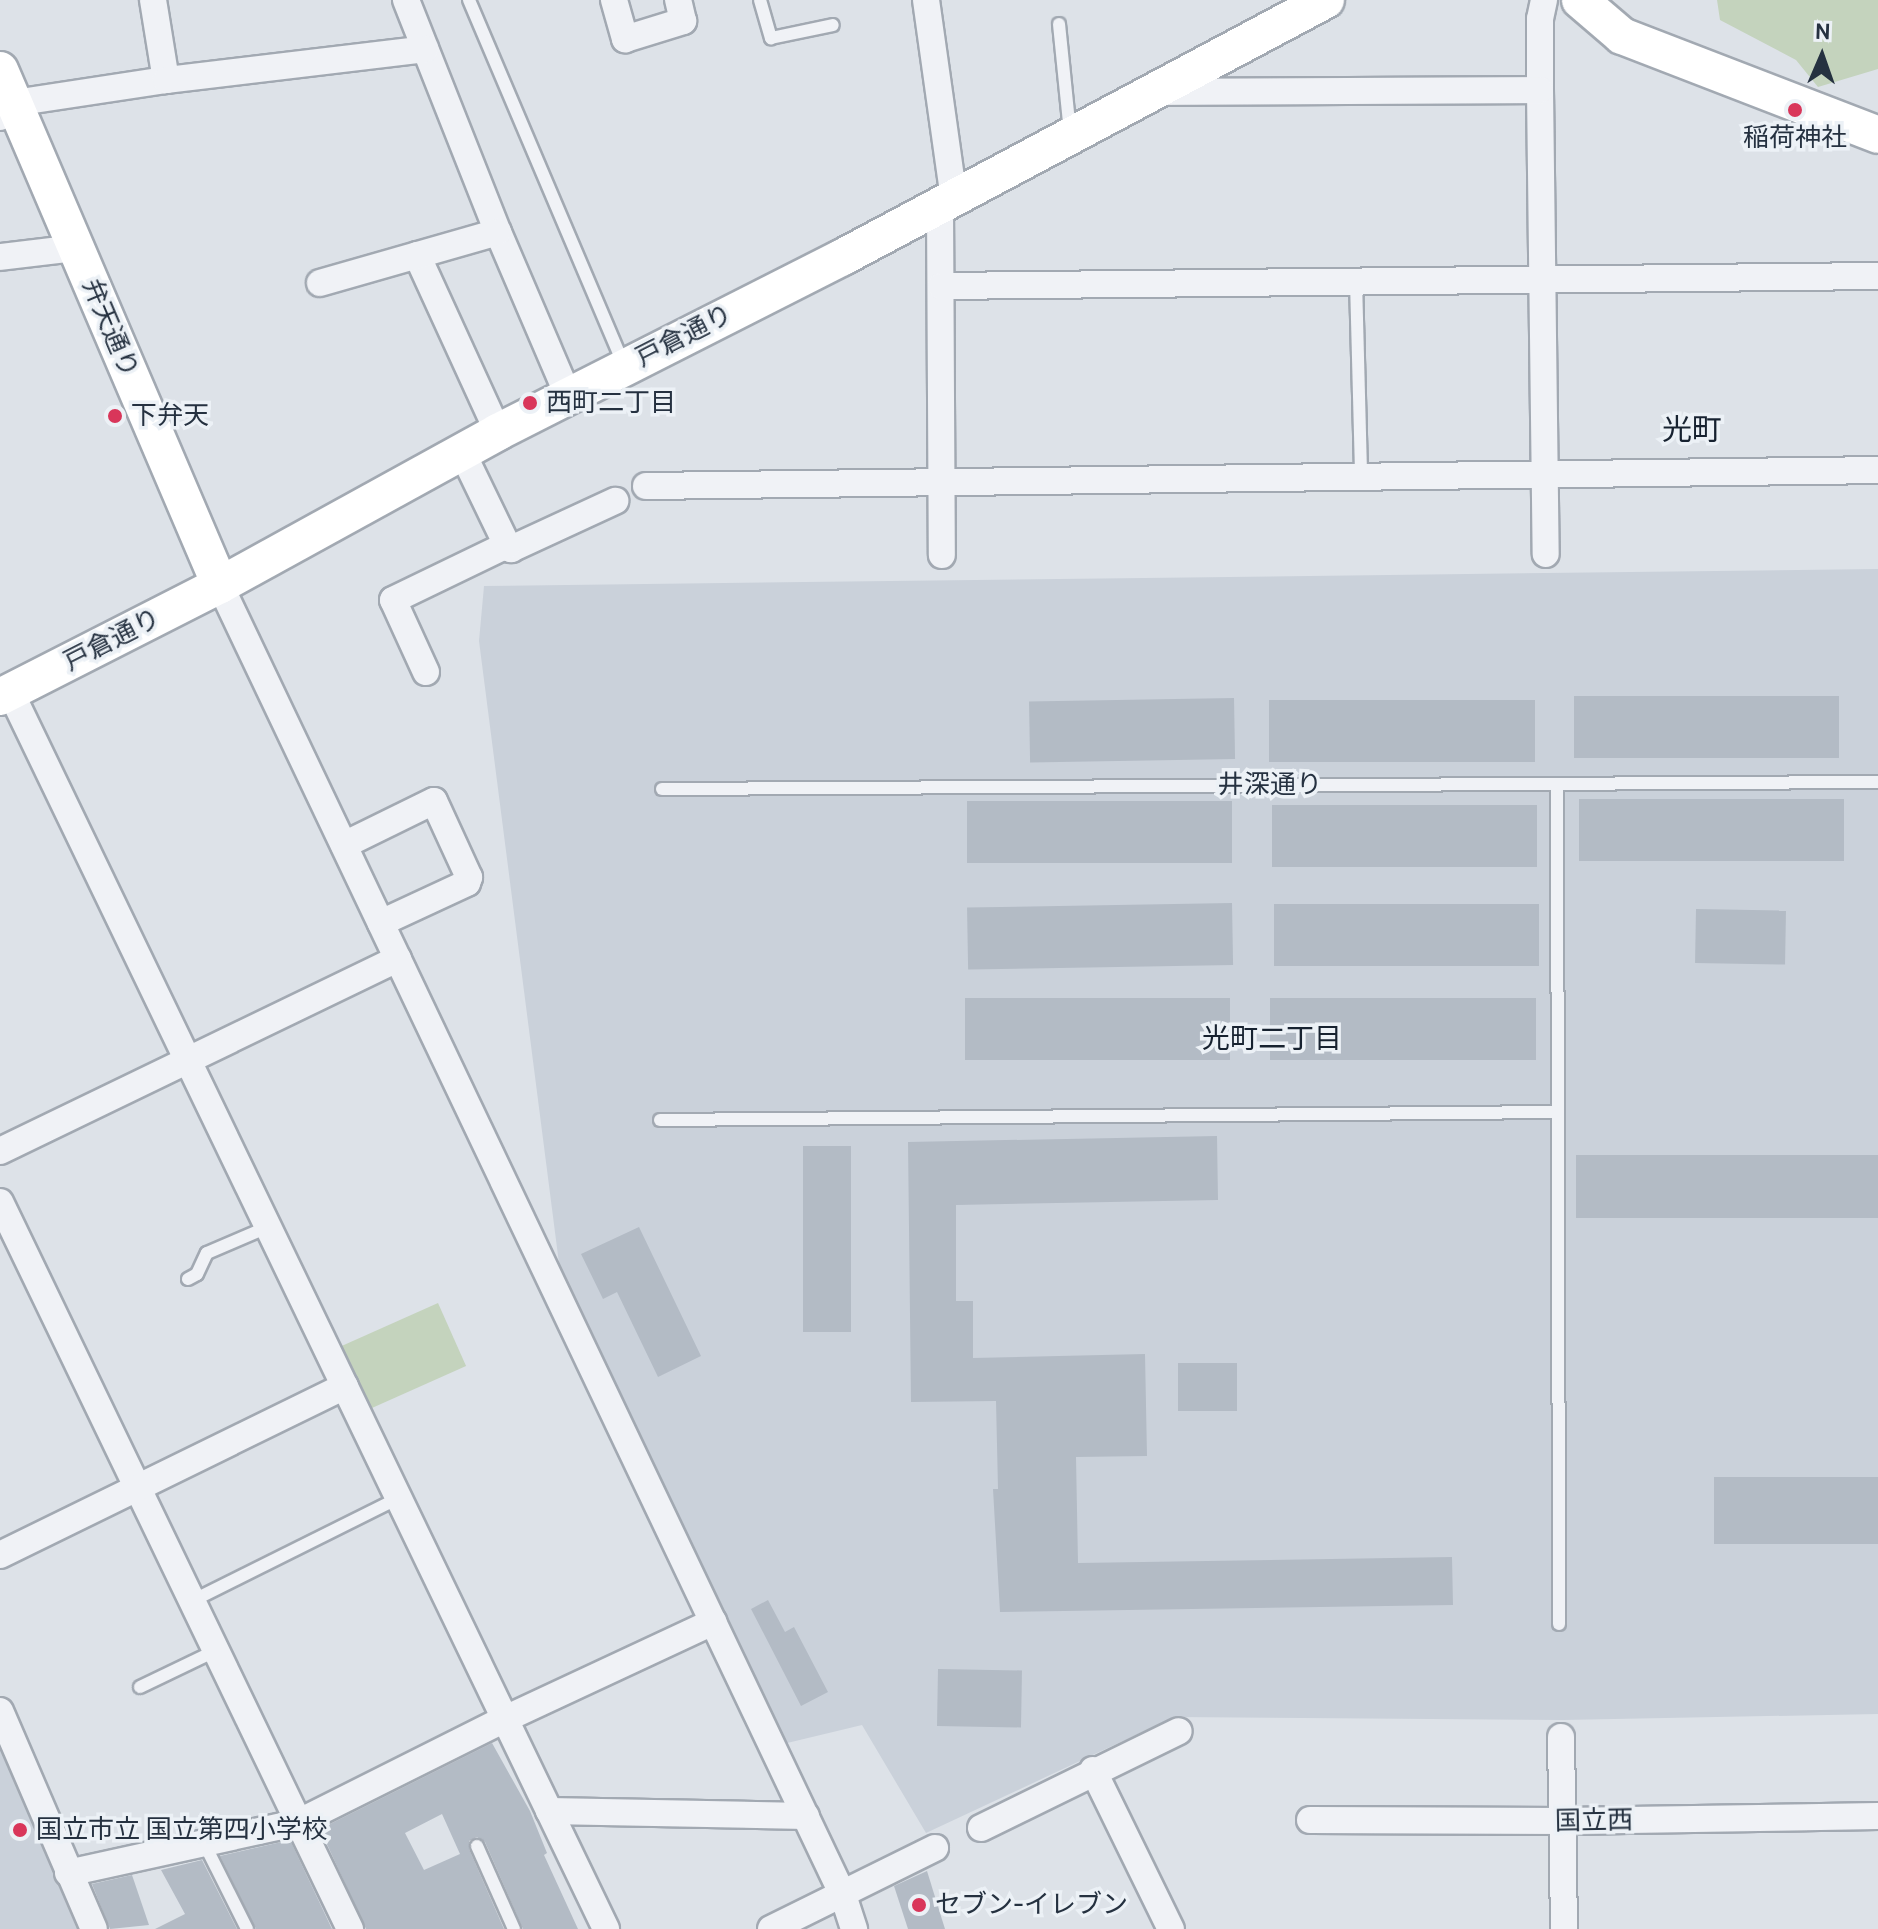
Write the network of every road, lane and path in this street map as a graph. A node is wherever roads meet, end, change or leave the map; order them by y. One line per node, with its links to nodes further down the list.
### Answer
1 (153, 0): 14 (street)
2 (406, 0): 13 (street)
3 (469, 0): 30 (lane)
4 (614, 0): 5 (street)
5 (678, 0)
6 (760, 0): 12 (lane)
7 (926, 0): 20 (street)
8 (1326, 0): 16 (street, 戸倉通り)
9 (1544, 0): 15 (street)
10 (1583, 1): 18 (street)
11 (1059, 24): 19 (lane)
12 (833, 25)
13 (425, 49): 14 (street); 21 (street)
14 (166, 80): 17 (street)
15 (1540, 90): 16 (street); 26 (street)
16 (1155, 92): 19 (street, 戸倉通り)
17 (5, 97): 22 (street, 弁天通り)
18 (1878, 135)
19 (1070, 136): 20 (street, 戸倉通り)
20 (947, 202): 29 (street); 30 (street, 戸倉通り)
21 (498, 232): 23 (street); 31 (street)
22 (76, 248): 24 (street); 43 (street, 弁天通り)
23 (417, 255): 28 (street); 32 (street)
24 (0, 257)
25 (1878, 276): 26 (street)
26 (1542, 279): 27 (street); 35 (street)
27 (1356, 281): 29 (street); 36 (lane)
28 (320, 283)
29 (941, 286): 37 (street)
30 (625, 366): 31 (street, 戸倉通り)
31 (568, 395): 32 (street, 戸倉通り)
32 (498, 432): 33 (street, 戸倉通り)
33 (462, 452): 40 (street); 43 (street, 戸倉通り)
34 (1878, 470): 35 (street)
35 (1546, 474): 36 (street); 41 (street)
36 (1361, 476): 37 (street)
37 (942, 481): 38 (street); 42 (street)
38 (646, 486)
39 (615, 501): 40 (street)
40 (507, 545): 44 (street)
41 (1546, 554)
42 (942, 555)
43 (220, 585): 45 (street, 戸倉通り); 49 (street)
44 (426, 672)
45 (5, 694): 52 (street)
46 (1878, 782): 47 (lane, 井深通り)
47 (1557, 784): 48 (lane, 井深通り); 53 (lane)
48 (662, 789)
49 (344, 845): 50 (street); 50 (street)
50 (381, 923): 51 (street)
51 (398, 959): 52 (street); 64 (street)
52 (188, 1060): 55 (street); 57 (street)
53 (1558, 1112): 54 (lane); 65 (lane)
54 (660, 1120)
55 (0, 1151)
56 (0, 1202): 60 (street)
57 (268, 1227): 58 (lane); 59 (street)
58 (188, 1279)
59 (345, 1386): 60 (street); 61 (street)
60 (138, 1489): 62 (street); 63 (street)
61 (399, 1498): 63 (lane); 69 (street)
62 (0, 1555)
63 (192, 1601): 66 (street)
64 (713, 1622): 69 (street); 74 (street)
65 (1559, 1624)
66 (217, 1650): 67 (lane); 78 (street)
67 (140, 1687)
68 (0, 1711): 83 (street)
69 (505, 1719): 73 (street); 78 (street)
70 (1179, 1731): 72 (street)
71 (1561, 1737): 77 (street)
72 (1093, 1770): 79 (street); 92 (street)
73 (549, 1811): 74 (street); 89 (street)
74 (806, 1816): 84 (street)
75 (1878, 1816): 77 (street, 国立西)
76 (1310, 1820): 77 (street, 国立西)
77 (1563, 1821): 93 (street)
78 (299, 1822): 80 (street); 87 (street)
79 (981, 1828)
80 (205, 1845): 83 (street); 86 (lane)
81 (477, 1846): 88 (lane)
82 (935, 1848): 84 (street)
83 (68, 1873): 85 (street)
84 (843, 1895): 90 (street); 91 (street)
85 (94, 1929)
86 (247, 1929)
87 (350, 1929)
88 (514, 1929)
89 (606, 1929)
90 (771, 1929)
91 (854, 1929)
92 (1171, 1929)
93 (1564, 1929)

